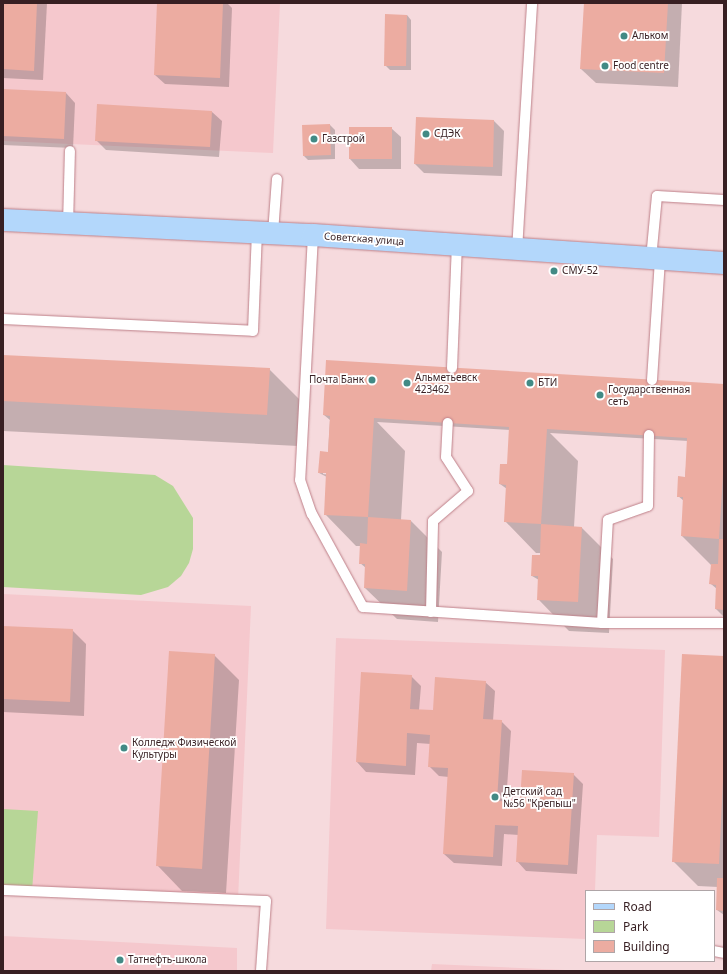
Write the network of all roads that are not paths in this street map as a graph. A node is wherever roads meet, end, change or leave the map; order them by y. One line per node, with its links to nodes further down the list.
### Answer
1 (532, 3): 10 (lane)
2 (70, 151): 6 (lane)
3 (277, 179): 7 (lane)
4 (724, 200): 11 (lane)
5 (3, 220): 6 (main road, Советская улица)
6 (68, 225): 7 (main road, Советская улица)
7 (265, 233): 8 (main road, Советская улица); 13 (lane)
8 (313, 235): 9 (main road, Советская улица); 18 (lane)
9 (457, 246): 10 (main road, Советская улица); 14 (lane)
10 (517, 250): 11 (main road, Советская улица)
11 (656, 259): 12 (main road, Советская улица); 15 (lane)
12 (724, 263)
13 (3, 319)
14 (452, 368)
15 (652, 380)
16 (448, 423): 18 (lane)
17 (649, 435): 19 (lane)
18 (431, 612): 19 (lane)
19 (602, 622): 20 (lane)
20 (724, 623)
21 (3, 890): 22 (lane)
22 (261, 971)

